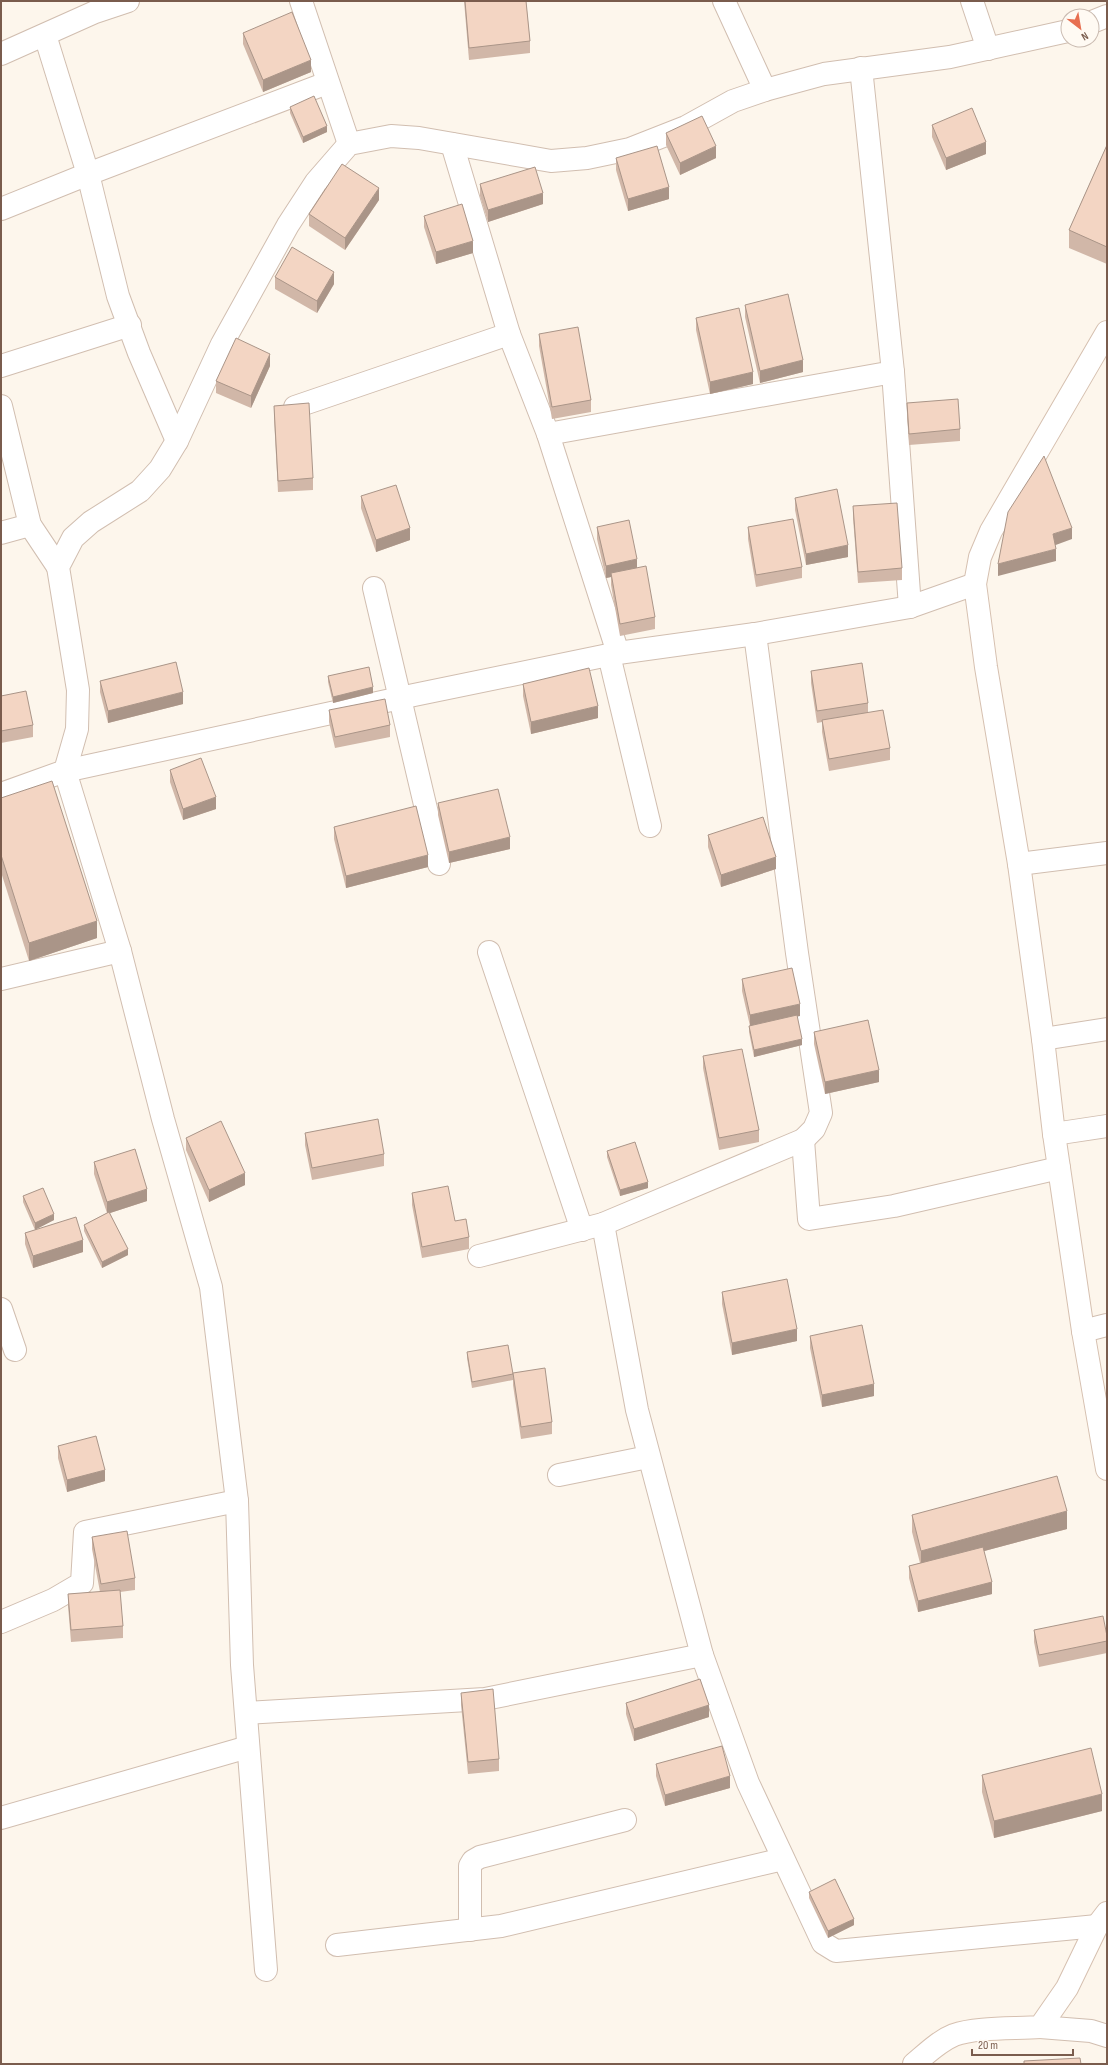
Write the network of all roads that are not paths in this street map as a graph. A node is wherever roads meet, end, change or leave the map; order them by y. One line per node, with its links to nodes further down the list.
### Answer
1 (128, 1): 6 (street)
2 (301, 1): 10 (street)
3 (724, 1): 11 (street)
4 (972, 1): 7 (street)
5 (1060, 33): 7 (street)
6 (45, 35): 8 (street); 14 (street)
7 (988, 49): 9 (street)
8 (1, 54)
9 (862, 68): 11 (street); 20 (street)
10 (327, 83): 12 (street); 14 (street)
11 (765, 90): 13 (street)
12 (349, 144): 13 (street); 24 (street)
13 (452, 144): 17 (street)
14 (88, 174): 15 (street); 16 (street)
15 (1, 209)
16 (130, 325): 19 (street); 24 (street)
17 (509, 334): 22 (street); 23 (street)
18 (1106, 342): 28 (street)
19 (1, 366)
20 (893, 372): 23 (street); 30 (street)
21 (1, 406): 25 (street)
22 (295, 407)
23 (548, 434): 32 (street)
24 (177, 441): 27 (street)
25 (30, 526): 26 (street); 27 (street)
26 (1, 533)
27 (58, 567): 34 (street)
28 (975, 584): 30 (street); 39 (street)
29 (374, 588): 33 (street)
30 (910, 607): 31 (street)
31 (755, 634): 32 (street); 47 (street)
32 (614, 654): 33 (street); 36 (street)
33 (398, 698): 34 (street); 38 (street)
34 (65, 771): 35 (street); 40 (street)
35 (1, 794)
36 (650, 826)
37 (1107, 853): 39 (street)
38 (439, 864)
39 (1019, 864): 44 (street)
40 (120, 951): 42 (street); 59 (street)
41 (489, 952): 50 (street)
42 (1, 979)
43 (1107, 1029): 44 (street)
44 (1043, 1039): 46 (street)
45 (1107, 1126): 46 (street)
46 (1054, 1134): 48 (street)
47 (803, 1140): 48 (street); 49 (street)
48 (1058, 1168): 54 (street)
49 (603, 1224): 50 (street); 56 (street)
50 (582, 1230): 51 (street)
51 (479, 1256)
52 (1, 1308): 55 (street)
53 (1107, 1325): 54 (street)
54 (1083, 1331): 57 (street)
55 (15, 1350)
56 (648, 1457): 58 (street); 61 (street)
57 (1107, 1469)
58 (559, 1475)
59 (237, 1501): 60 (street); 62 (street)
60 (1, 1622)
61 (702, 1655): 62 (street); 66 (street)
62 (247, 1713): 63 (street)
63 (248, 1747): 64 (street); 70 (street)
64 (1, 1818)
65 (625, 1820): 68 (street)
66 (783, 1859): 67 (street); 68 (street)
67 (1102, 1920): 71 (street)
68 (470, 1930): 69 (street)
69 (337, 1945)
70 (266, 1970)
71 (1040, 2027): 72 (street); 73 (street)
72 (1107, 2036)
73 (914, 2064)

